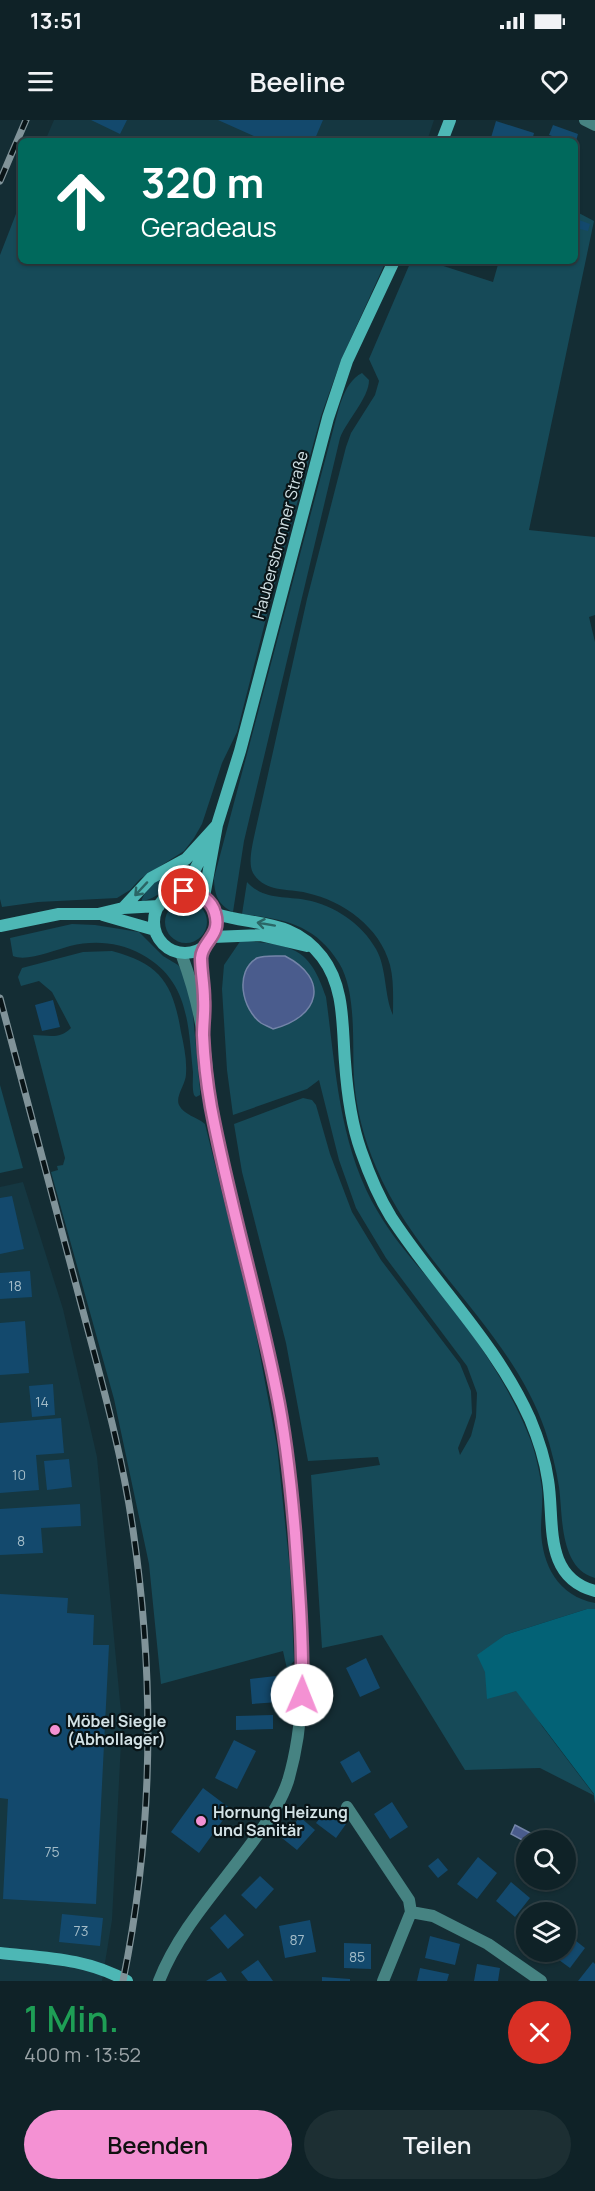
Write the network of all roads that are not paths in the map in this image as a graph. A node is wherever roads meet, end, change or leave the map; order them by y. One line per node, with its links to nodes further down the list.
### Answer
1 (450, 120): 4 (main road)
2 (585, 120): 3 (street)
3 (595, 124)
4 (443, 138)
5 (393, 264): 6 (main road, Haubersbronner Straße)
6 (217, 825): 7 (main road); 8 (main road); 10 (main road, one-way to 10)
7 (184, 891): 8 (main road); 9 (main road)
8 (204, 897): 12 (main road)
9 (159, 906): 10 (main road); 14 (main road)
10 (123, 908): 11 (main road)
11 (98, 914): 13 (main road); 14 (main road)
12 (216, 914): 15 (main road); 17 (main road, one-way to 12)
13 (0, 926)
14 (155, 930): 18 (main road)
15 (213, 937): 16 (main road); 17 (main road)
16 (204, 947): 18 (main road); 19 (street)
17 (311, 947): 20 (main road)
18 (181, 953): 19 (street)
19 (203, 1035): 27 (street)
20 (595, 1591)
21 (347, 1807): 22 (street)
22 (411, 1912): 25 (street); 28 (street)
23 (0, 1953): 24 (main road)
24 (109, 1976): 26 (main road)
25 (534, 1978)
26 (126, 1981)
27 (159, 1981)
28 (383, 1981)

